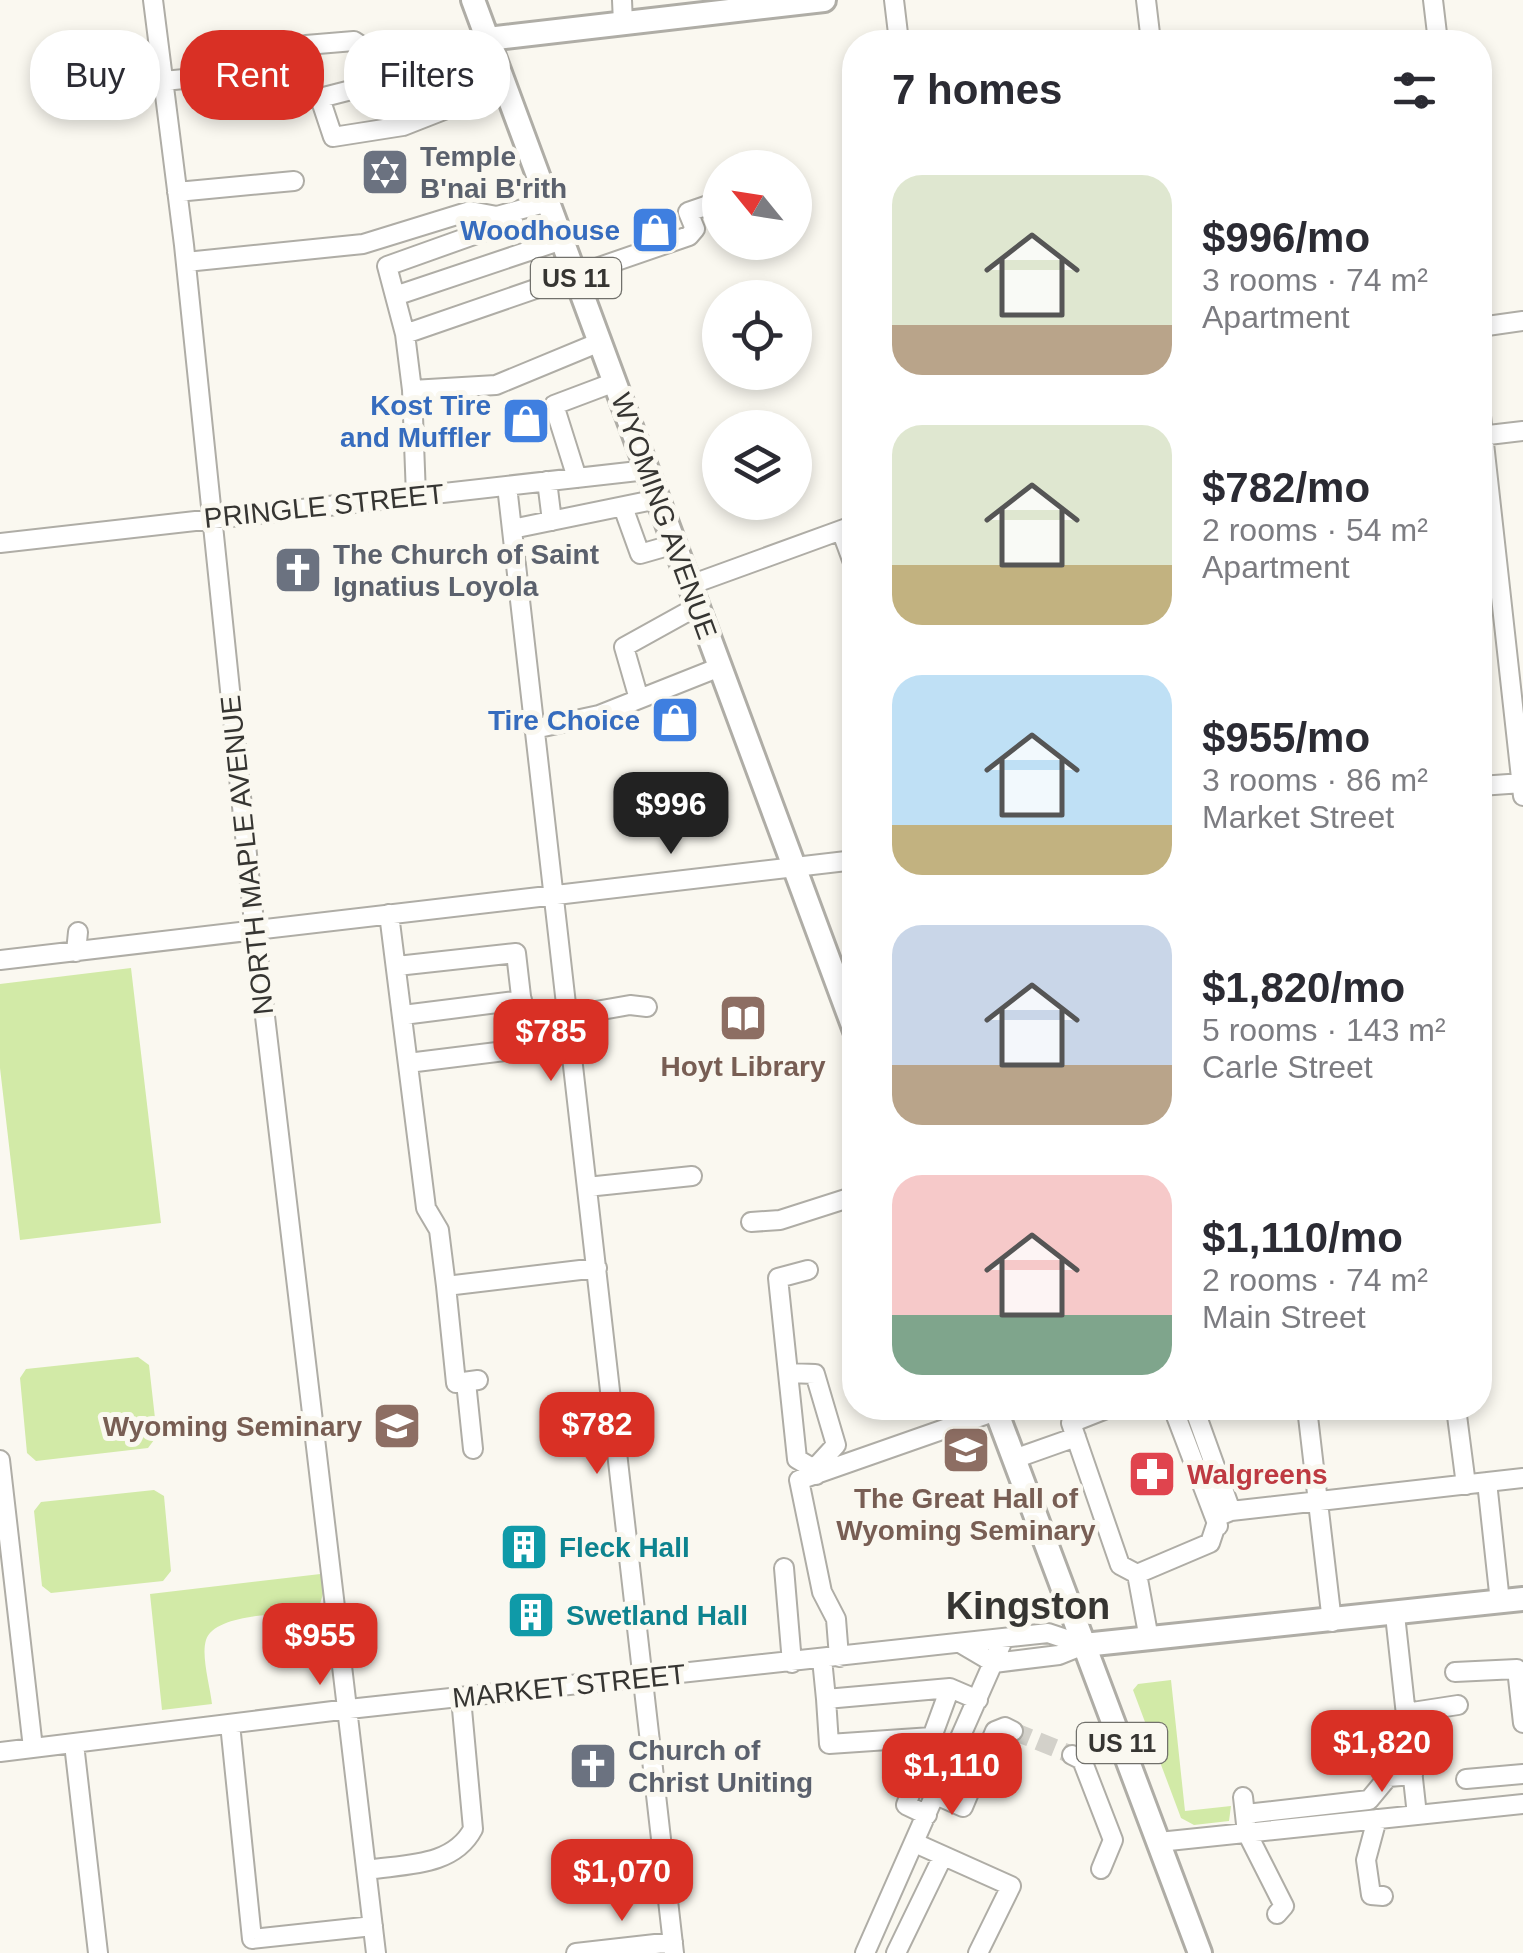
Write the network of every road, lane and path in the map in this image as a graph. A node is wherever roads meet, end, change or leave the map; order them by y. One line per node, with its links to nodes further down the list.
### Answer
1 (153, 0): 15 (street, NORTH MAPLE AVENUE)
2 (473, 0): 9 (main road, WYOMING AVENUE / US 11)
3 (824, 0): 7 (main road)
4 (894, 0): 10 (street)
5 (1146, 0): 11 (street)
6 (1433, 0): 12 (street)
7 (688, 8): 8 (main road)
8 (634, 11): 13 (main road)
9 (484, 30)
10 (897, 30)
11 (1150, 30)
12 (1437, 30)
13 (510, 40)
14 (344, 42): 15 (street)
15 (164, 81): 20 (street, NORTH MAPLE AVENUE)
16 (344, 92): 18 (street)
17 (510, 100): 21 (main road, WYOMING AVENUE / US 11)
18 (419, 120)
19 (294, 181): 20 (street)
20 (177, 192): 24 (street, NORTH MAPLE AVENUE)
21 (549, 205): 23 (main road, WYOMING AVENUE / US 11); 24 (street); 26 (street)
22 (702, 207): 25 (street)
23 (562, 240): 25 (main road, WYOMING AVENUE / US 11); 26 (street)
24 (186, 262): 42 (street, NORTH MAPLE AVENUE)
25 (576, 278): 29 (street); 30 (main road, WYOMING AVENUE / US 11)
26 (395, 296): 29 (street)
27 (1523, 322): 28 (street)
28 (1492, 326)
29 (406, 334): 32 (street)
30 (600, 342): 31 (main road, WYOMING AVENUE / US 11); 32 (street)
31 (615, 382): 35 (main road, WYOMING AVENUE / US 11); 36 (street)
32 (412, 390): 39 (street)
33 (1523, 431): 34 (street)
34 (1492, 435)
35 (648, 470): 36 (street, PRINGLE STREET); 40 (main road, WYOMING AVENUE / US 11)
36 (577, 478): 37 (street, PRINGLE STREET)
37 (547, 481): 38 (street, PRINGLE STREET); 43 (street)
38 (507, 486): 39 (street, PRINGLE STREET); 45 (street)
39 (416, 496): 42 (street, PRINGLE STREET)
40 (658, 499): 41 (street); 48 (main road, WYOMING AVENUE / US 11)
41 (623, 507): 43 (street); 48 (street)
42 (210, 519): 47 (street, PRINGLE STREET); 60 (street, NORTH MAPLE AVENUE)
43 (552, 521): 45 (street)
44 (1492, 522): 54 (street)
45 (512, 529): 52 (street)
46 (842, 531): 49 (street)
47 (0, 543)
48 (675, 544): 49 (main road, WYOMING AVENUE / US 11)
49 (694, 596): 50 (main road, WYOMING AVENUE / US 11); 51 (street)
50 (720, 666): 51 (street); 56 (main road, WYOMING AVENUE / US 11)
51 (639, 700): 52 (street)
52 (534, 729): 57 (street)
53 (1492, 786): 54 (street)
54 (1523, 787)
55 (842, 862): 56 (street)
56 (794, 868): 57 (street); 64 (main road, WYOMING AVENUE / US 11)
57 (552, 894): 58 (street); 68 (street)
58 (390, 914): 60 (street); 63 (street)
59 (78, 932): 61 (street)
60 (255, 932): 61 (street); 117 (street, NORTH MAPLE AVENUE)
61 (76, 952): 62 (street)
62 (0, 960)
63 (396, 966): 65 (street); 67 (street)
64 (842, 977)
65 (522, 1000): 67 (street); 70 (street)
66 (647, 1007): 68 (street)
67 (403, 1015): 71 (street)
68 (566, 1016): 69 (street)
69 (570, 1043): 70 (street); 73 (street)
70 (527, 1048): 71 (street)
71 (408, 1063): 78 (street)
72 (692, 1176): 73 (street)
73 (587, 1188): 76 (street)
74 (842, 1206): 75 (street)
75 (751, 1222)
76 (596, 1268): 78 (street); 111 (street)
77 (808, 1270): 79 (street)
78 (446, 1286): 89 (street)
79 (788, 1374): 92 (street); 92 (street)
80 (964, 1420): 92 (street)
81 (999, 1420): 90 (main road, US 11)
82 (1079, 1420): 88 (street)
83 (1178, 1420): 97 (street)
84 (1188, 1420): 97 (street)
85 (1197, 1420): 97 (street)
86 (1308, 1420): 96 (street)
87 (1458, 1420): 95 (street)
88 (1076, 1437): 90 (street); 99 (street)
89 (473, 1449)
90 (1014, 1459): 106 (main road, US 11)
91 (0, 1460): 124 (street)
92 (815, 1472): 107 (street)
93 (1523, 1478): 94 (street)
94 (1487, 1482): 95 (street); 100 (street)
95 (1466, 1485): 96 (street)
96 (1318, 1499): 97 (street); 102 (street)
97 (1223, 1518): 99 (street)
98 (784, 1568): 109 (street)
99 (1137, 1574): 104 (street)
100 (1512, 1601): 101 (main road, MARKET STREET)
101 (1396, 1616): 102 (main road, MARKET STREET); 118 (street)
102 (1332, 1622): 104 (main road, MARKET STREET)
103 (1004, 1638): 105 (street, MARKET STREET); 106 (street, MARKET STREET); 110 (street)
104 (1149, 1639): 106 (main road, MARKET STREET)
105 (959, 1643): 107 (street, MARKET STREET); 110 (street)
106 (1084, 1645): 110 (street, MARKET STREET); 137 (main road, US 11)
107 (831, 1658): 109 (street, MARKET STREET); 114 (street)
108 (1523, 1659): 120 (street)
109 (792, 1662): 111 (street, MARKET STREET)
110 (994, 1663): 115 (street)
111 (645, 1680): 113 (street, MARKET STREET); 145 (street)
112 (950, 1688): 114 (street); 115 (street); 122 (street)
113 (460, 1698): 117 (street, MARKET STREET); 141 (street)
114 (826, 1699): 122 (street)
115 (978, 1700): 127 (street)
116 (1458, 1705): 118 (street)
117 (349, 1708): 119 (street, MARKET STREET); 141 (street, NORTH MAPLE AVENUE)
118 (1406, 1713): 129 (street)
119 (230, 1724): 123 (street, MARKET STREET); 144 (street)
120 (1523, 1724)
121 (1013, 1730): 131 (street)
122 (932, 1737): 127 (street); 134 (street)
123 (74, 1744): 124 (street, MARKET STREET); 146 (street)
124 (33, 1748): 125 (street, MARKET STREET)
125 (0, 1752)
126 (1072, 1755): 140 (street)
127 (953, 1758): 131 (street)
128 (1523, 1774): 130 (street)
129 (1413, 1775): 133 (street); 135 (street)
130 (1523, 1782)
131 (936, 1795): 134 (street)
132 (1523, 1804): 135 (street)
133 (1245, 1814): 136 (street); 137 (street); 143 (street)
134 (928, 1815): 138 (street)
135 (1417, 1815): 136 (street)
136 (1377, 1819): 142 (street)
137 (1159, 1842): 152 (main road, US 11)
138 (915, 1843): 139 (street); 149 (street)
139 (943, 1856): 150 (street); 151 (street)
140 (1101, 1869)
141 (367, 1870): 144 (street, NORTH MAPLE AVENUE)
142 (1384, 1896)
143 (1280, 1910)
144 (374, 1926): 147 (street, NORTH MAPLE AVENUE)
145 (673, 1948): 148 (street)
146 (98, 1953)
147 (376, 1953)
148 (576, 1953)
149 (865, 1953)
150 (896, 1953)
151 (978, 1953)
152 (1200, 1953)

